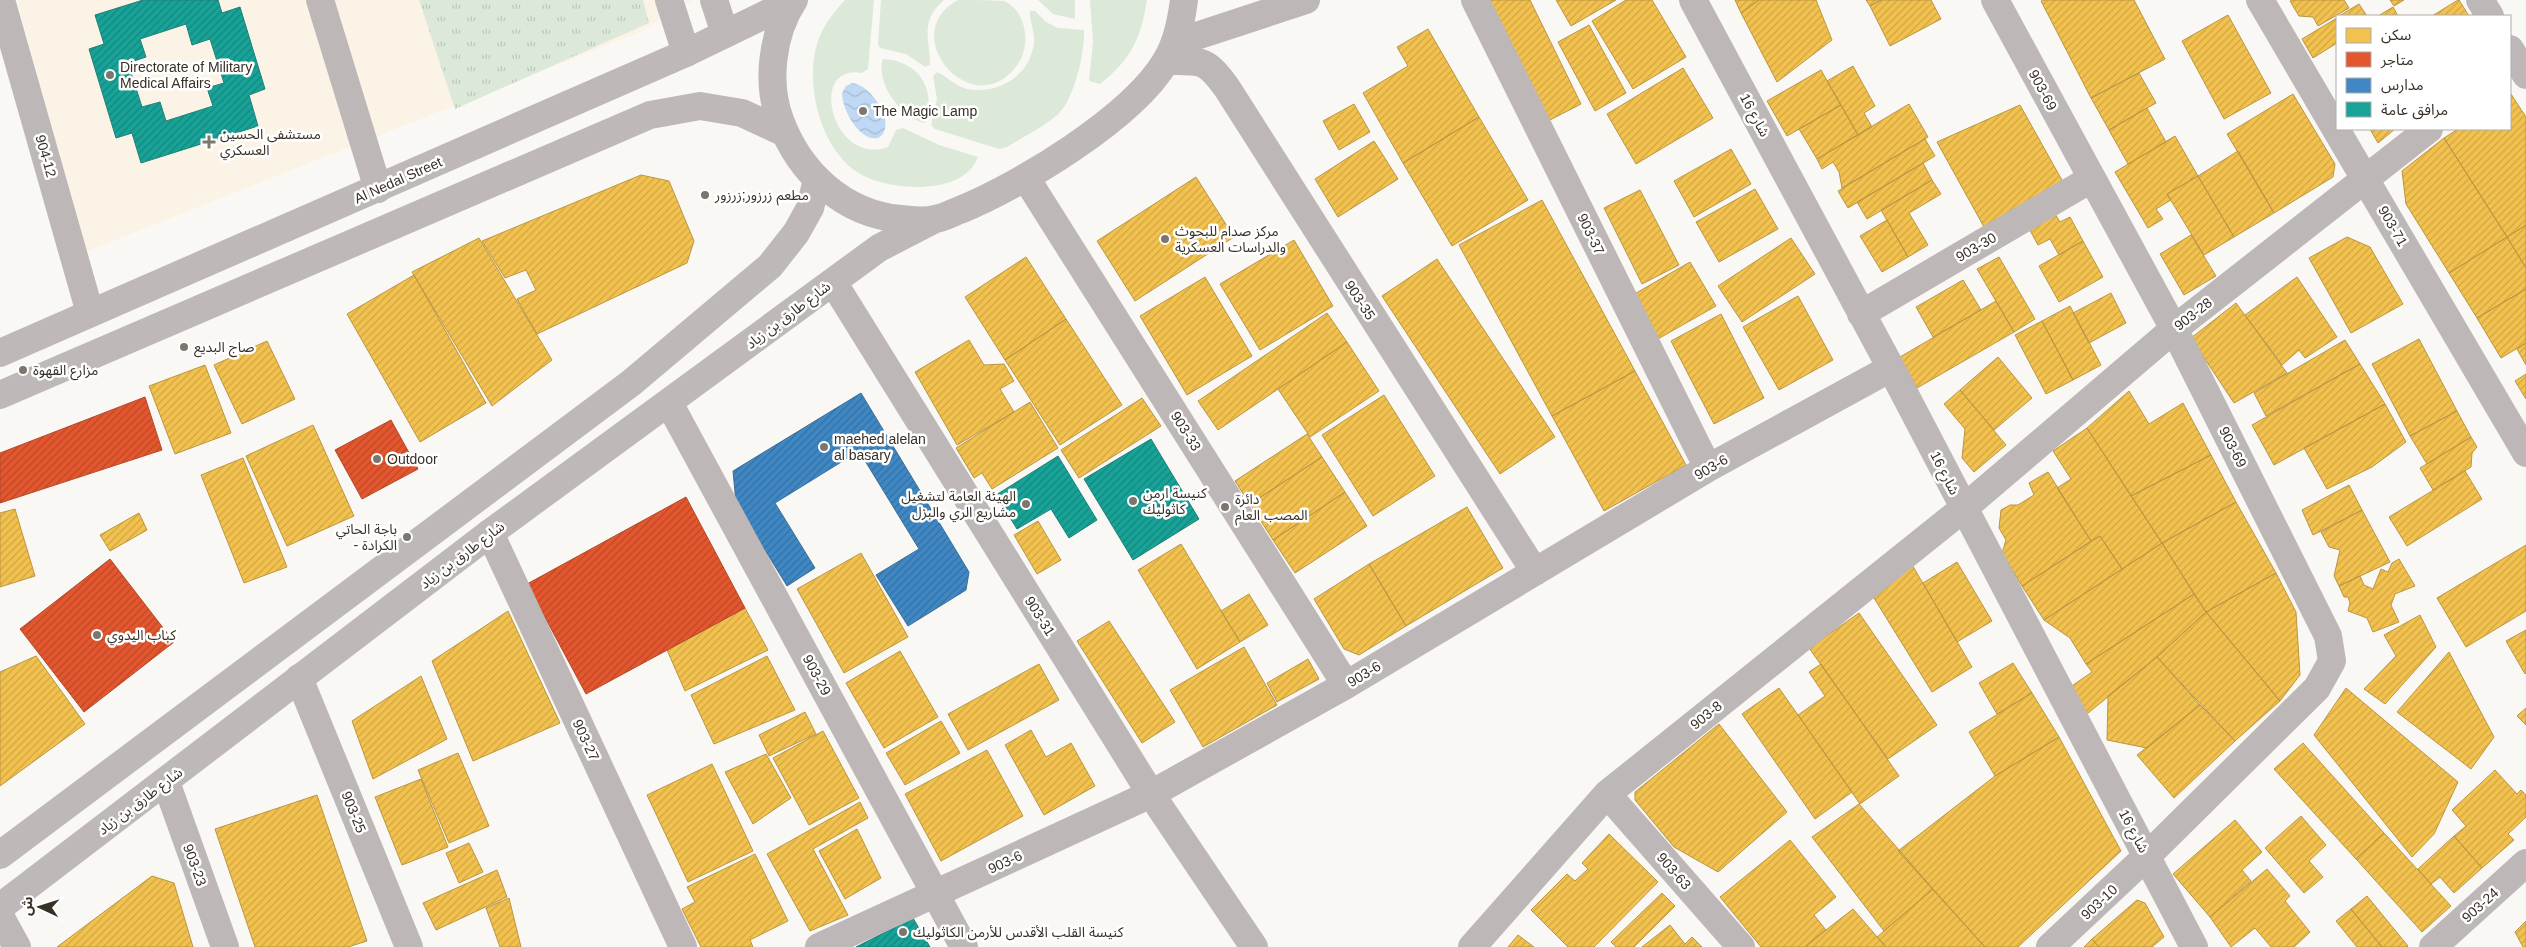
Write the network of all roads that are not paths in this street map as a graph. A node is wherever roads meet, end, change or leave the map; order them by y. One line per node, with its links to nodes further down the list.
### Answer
1 (1, 0): 28 (street, 904-12)
2 (320, 0): 25 (street)
3 (669, 0): 16 (street)
4 (714, 0): 14 (street)
5 (793, 0): 14 (main road, Al Nedal Street); 20 (main road)
6 (1184, 0): 15 (main road)
7 (1306, 0): 15 (street)
8 (1475, 0): 36 (street, 903-37)
9 (1693, 0): 29 (street, شارع 16)
10 (1995, 0): 23 (street, 903-69)
11 (2260, 0): 17 (street, 903-71)
12 (2480, 0): 13 (street)
13 (2489, 15)
14 (726, 34): 16 (main road, Al Nedal Street)
15 (1170, 52): 21 (main road, شارع طارق بن زياد); 39 (street, 903-35)
16 (686, 53): 25 (main road, Al Nedal Street)
17 (2336, 129)
18 (2337, 130): 22 (street, 903-71)
19 (2428, 130): 22 (street, 903-28)
20 (785, 133): 24 (main road); 33 (main road)
21 (1026, 178): 26 (main road, شارع طارق بن زياد); 41 (street, 903-33)
22 (2365, 178): 30 (street, 903-28); 35 (street, 903-71)
23 (2091, 179): 29 (street, 903-30); 30 (street, 903-69)
24 (817, 180): 26 (main road); 45 (main road)
25 (378, 188): 28 (main road, Al Nedal Street)
26 (935, 220): 27 (main road, شارع طارق بن زياد)
27 (833, 282): 34 (main road, شارع طارق بن زياد); 43 (street, 903-31)
28 (90, 313): 31 (main road, Al Nedal Street)
29 (1861, 314): 32 (street, شارع 16)
30 (2174, 329): 37 (street, 903-28); 46 (street, 903-69)
31 (0, 353)
32 (1891, 368): 36 (street, 903-6); 37 (street, شارع 16)
33 (0, 394)
34 (670, 403): 38 (main road, شارع طارق بن زياد); 48 (street, 903-29)
35 (2526, 453)
36 (1708, 468): 39 (street, 903-6)
37 (1964, 508): 44 (street, 903-8); 46 (street, شارع 16)
38 (490, 533): 40 (main road, شارع طارق بن زياد); 54 (street, 903-27)
39 (1535, 572): 41 (street, 903-6)
40 (299, 678): 42 (main road, شارع طارق بن زياد); 53 (street, 903-25)
41 (1346, 685): 43 (street, 903-6)
42 (166, 782): 49 (main road, شارع طارق بن زياد); 52 (street, 903-23)
43 (1151, 794): 48 (street, 903-6); 57 (street, 903-31)
44 (1607, 794): 58 (street, 903-8); 59 (street, 903-63)
45 (0, 855)
46 (2148, 856): 60 (street, 903-10); 61 (street, شارع 16)
47 (2526, 863): 62 (street, 903-24)
48 (936, 895): 55 (street, 903-6); 56 (street, 903-29)
49 (0, 907)
50 (0, 916): 51 (street)
51 (17, 947)
52 (224, 947)
53 (409, 947)
54 (683, 947)
55 (819, 947)
56 (964, 947)
57 (1254, 947)
58 (1472, 947)
59 (1741, 947)
60 (2050, 947)
61 (2194, 947)
62 (2433, 947)

